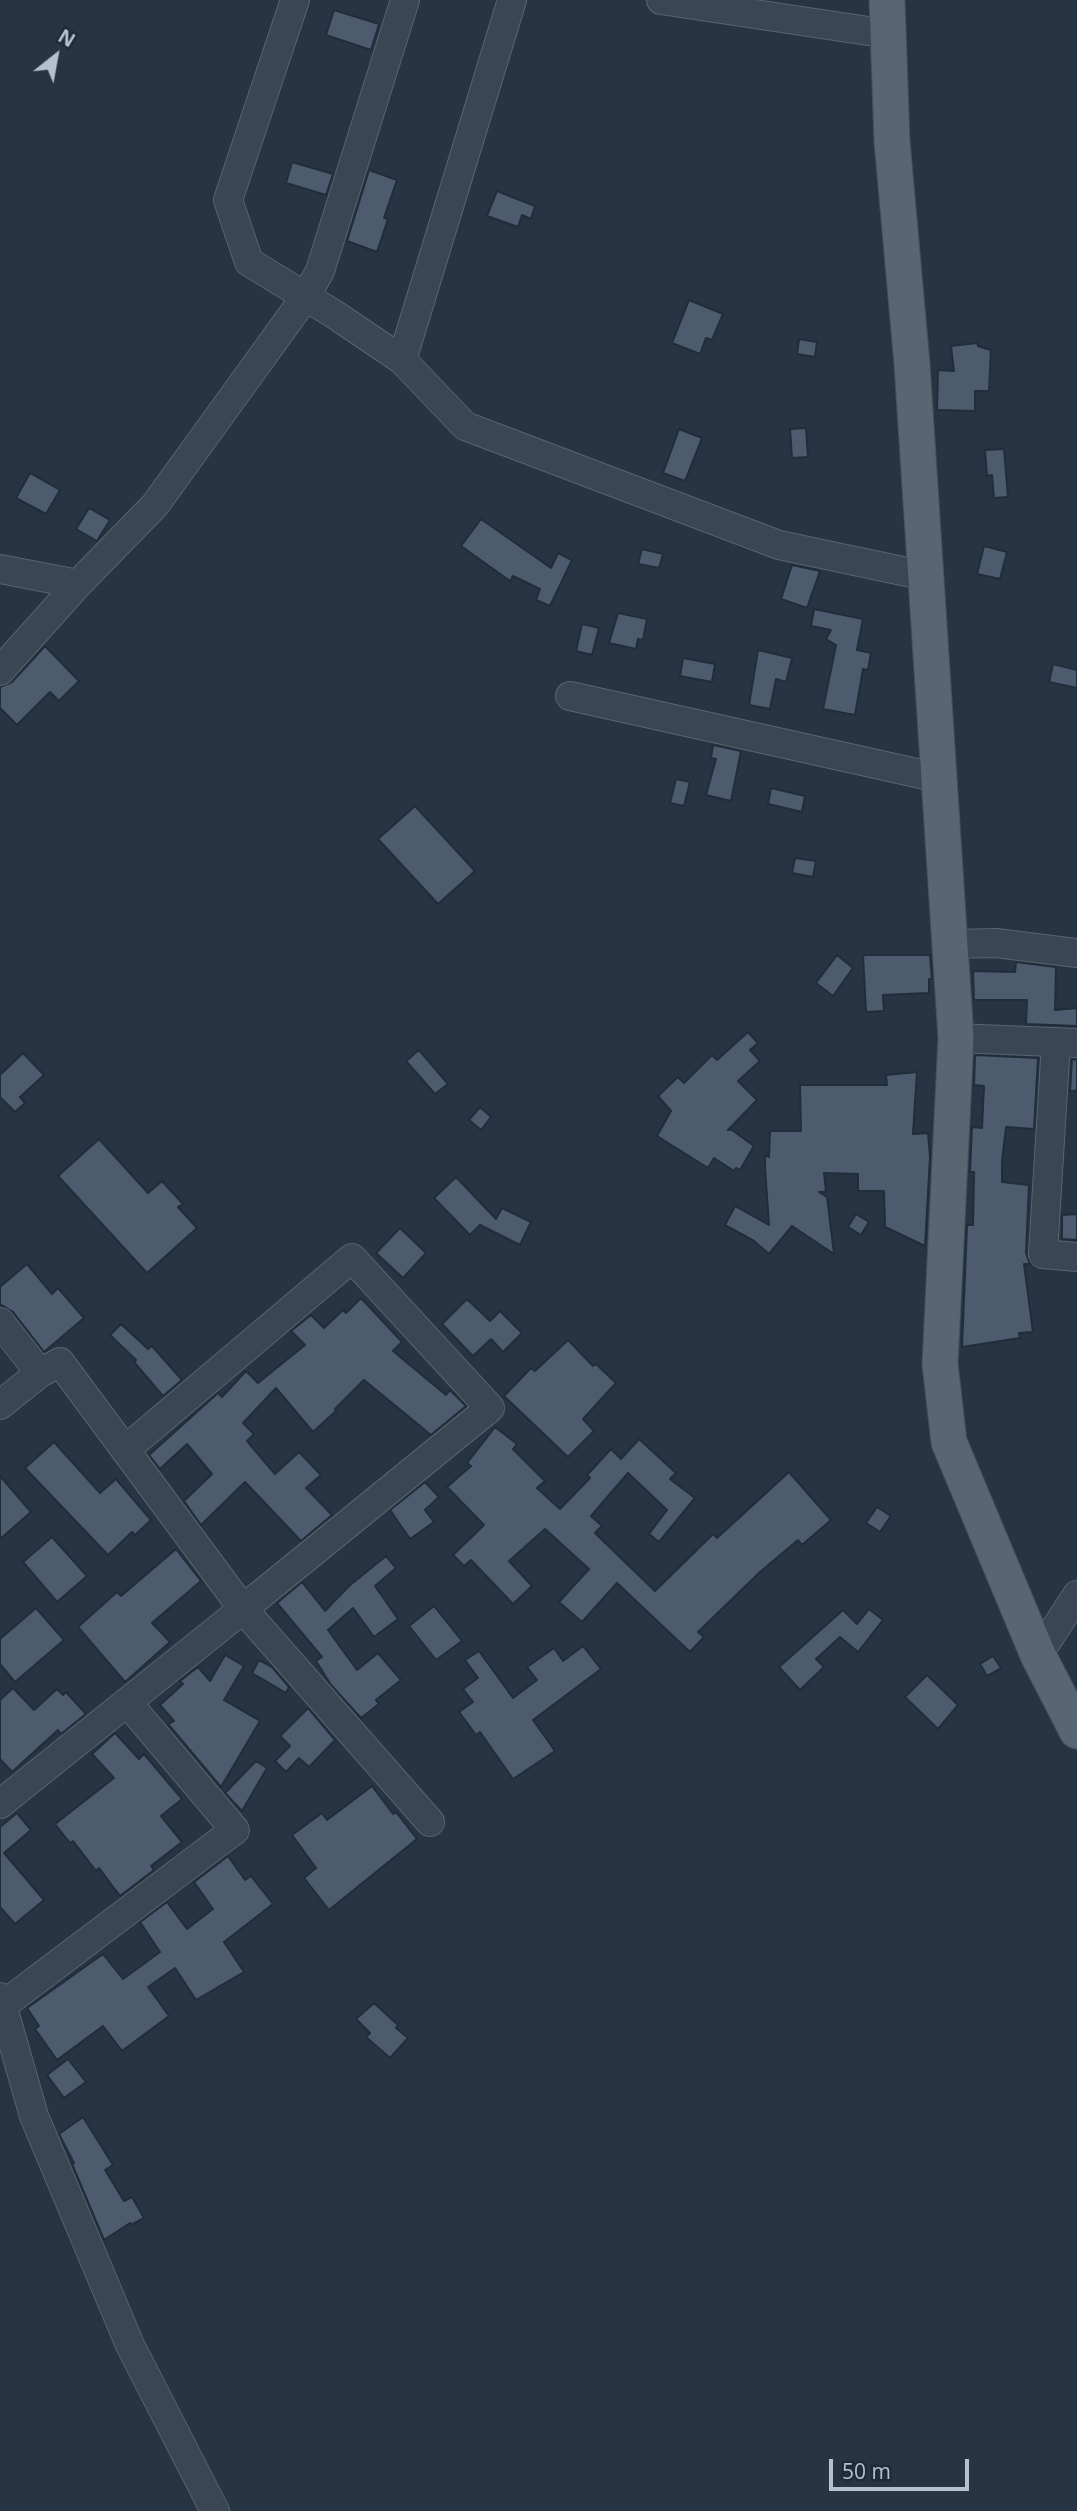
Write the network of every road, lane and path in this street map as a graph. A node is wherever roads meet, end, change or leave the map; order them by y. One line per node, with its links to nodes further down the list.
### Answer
1 (295, 0): 7 (street)
2 (405, 0): 7 (street)
3 (512, 0): 8 (street)
4 (661, 0): 6 (street)
5 (887, 0): 6 (main road)
6 (888, 34): 10 (main road)
7 (306, 296): 8 (street); 11 (street)
8 (402, 360): 10 (street)
9 (0, 569): 11 (street)
10 (926, 576): 14 (main road)
11 (78, 584): 12 (street)
12 (0, 671)
13 (569, 696): 14 (street)
14 (939, 778): 15 (main road)
15 (950, 944): 16 (street); 17 (main road)
16 (1077, 953)
17 (956, 1038): 18 (street); 26 (main road)
18 (1066, 1043): 19 (street)
19 (1077, 1257)
20 (0, 1322): 21 (street)
21 (40, 1373): 22 (street); 23 (street)
22 (0, 1405)
23 (125, 1450): 25 (street); 25 (street)
24 (1077, 1595): 26 (street)
25 (243, 1609): 27 (street); 30 (street)
26 (1038, 1656): 28 (main road)
27 (127, 1702): 29 (street); 31 (street)
28 (1077, 1731)
29 (0, 1804)
30 (430, 1822)
31 (1, 2001): 32 (street)
32 (215, 2511)

